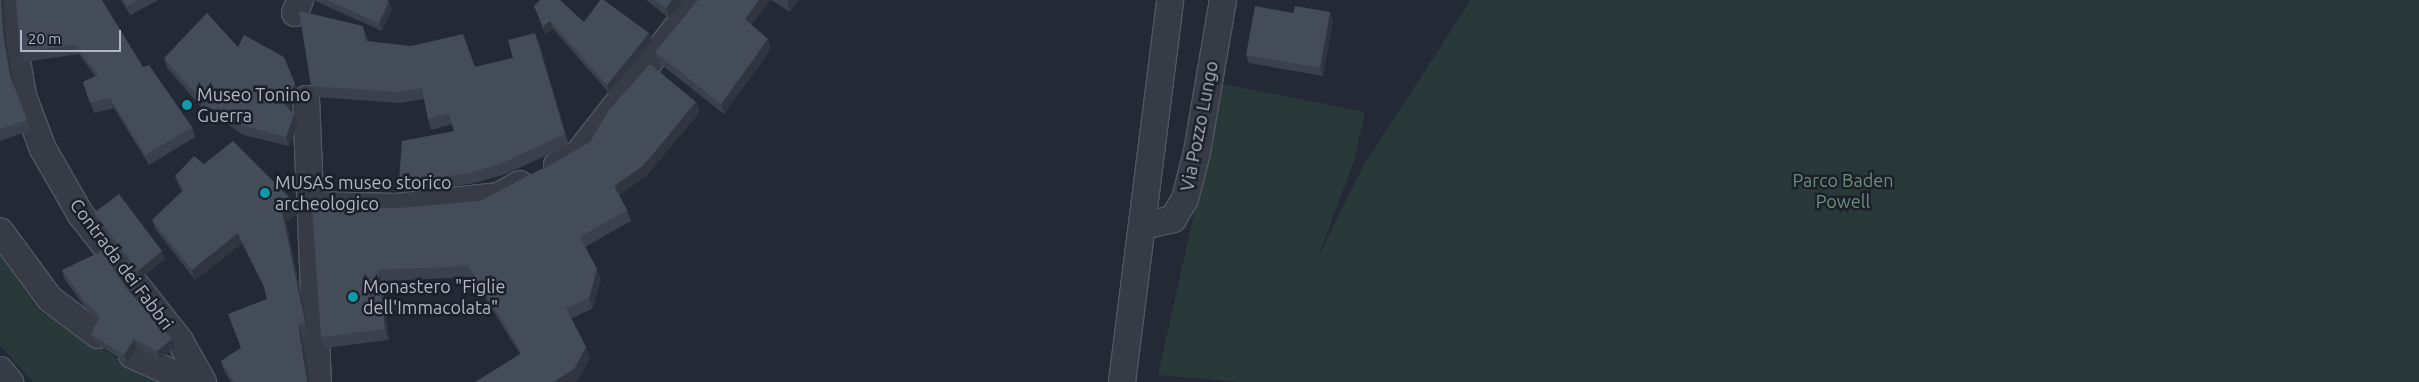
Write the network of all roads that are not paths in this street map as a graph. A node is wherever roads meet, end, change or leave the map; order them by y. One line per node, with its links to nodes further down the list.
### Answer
1 (11, 0): 14 (street, Contrada dei Fabbri)
2 (698, 0): 6 (street)
3 (1170, 0): 7 (street)
4 (1222, 0): 7 (street, Via Pozzo Lungo)
5 (306, 99): 6 (street)
6 (309, 205): 15 (street)
7 (1143, 226): 16 (street)
8 (0, 231): 9 (street)
9 (98, 335)
10 (132, 355): 13 (street)
11 (0, 370): 12 (street)
12 (10, 382)
13 (193, 382)
14 (203, 382)
15 (318, 382)
16 (1122, 382)

